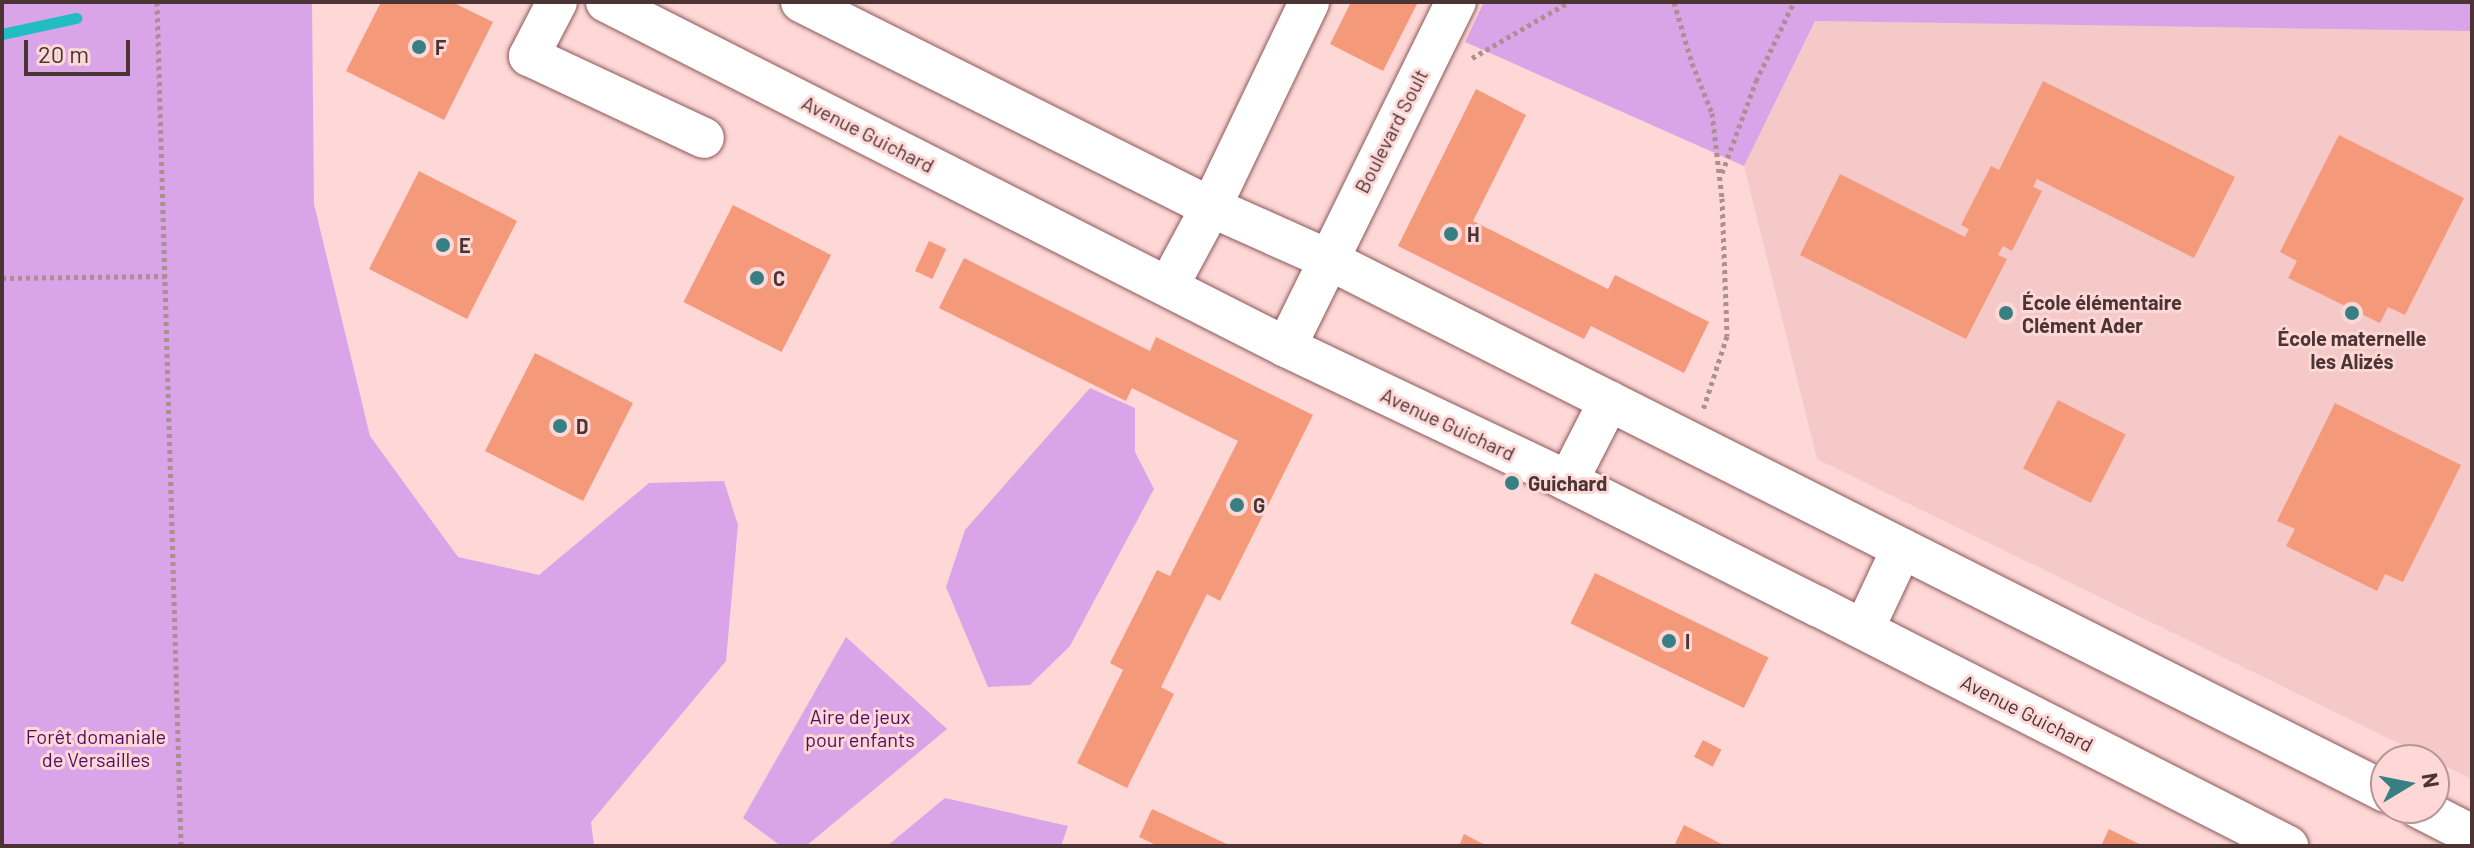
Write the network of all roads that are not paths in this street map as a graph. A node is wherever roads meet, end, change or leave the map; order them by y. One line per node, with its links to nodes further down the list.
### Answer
1 (557, 2): 6 (street)
2 (606, 2): 9 (street, Avenue Guichard)
3 (801, 2): 7 (street)
4 (1309, 2): 7 (street)
5 (1456, 2): 8 (street, Boulevard Soult)
6 (704, 138)
7 (1211, 207): 8 (street); 9 (street)
8 (1327, 259): 10 (street, Boulevard Soult); 11 (street)
9 (1169, 285): 10 (street, Avenue Guichard)
10 (1286, 347): 12 (street, Avenue Guichard)
11 (1609, 401): 12 (street); 13 (street)
12 (1568, 481): 14 (street, Avenue Guichard)
13 (1902, 548): 14 (street); 15 (street)
14 (1864, 629): 18 (street, Avenue Guichard)
15 (2370, 784)
16 (2450, 824): 17 (street)
17 (2472, 835)
18 (2288, 846)

